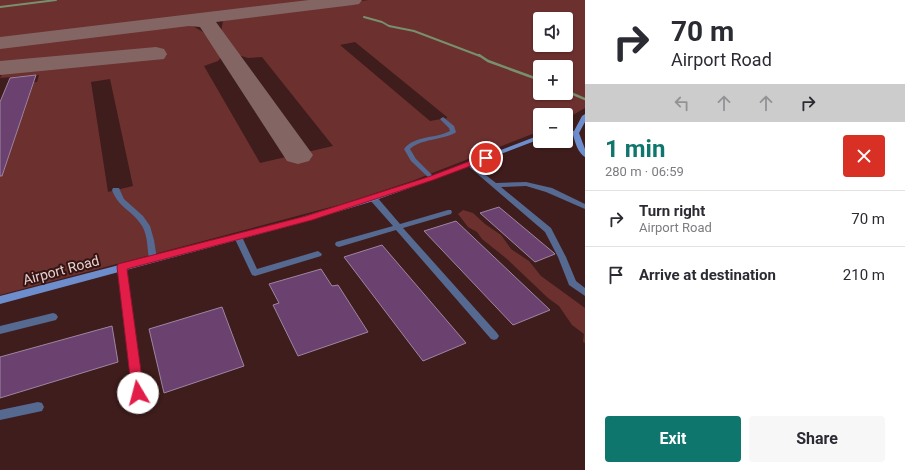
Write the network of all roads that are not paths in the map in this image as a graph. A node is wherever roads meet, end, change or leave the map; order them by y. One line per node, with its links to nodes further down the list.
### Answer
1 (585, 116): 4 (street)
2 (443, 119): 8 (lane)
3 (573, 133): 4 (street)
4 (576, 133): 6 (street)
5 (533, 139): 7 (street, Airport Road)
6 (585, 155)
7 (469, 164): 8 (street, Airport Road); 9 (lane)
8 (432, 178): 11 (street, Airport Road)
9 (494, 185): 12 (lane); 20 (lane)
10 (116, 190): 18 (lane)
11 (373, 198): 14 (lane); 15 (street, Airport Road)
12 (585, 207)
13 (448, 212): 14 (lane)
14 (398, 227): 16 (lane); 24 (lane)
15 (238, 237): 17 (lane); 18 (street, Airport Road)
16 (339, 244)
17 (318, 254)
18 (153, 259): 19 (street, Airport Road)
19 (121, 267): 21 (street, Airport Road); 26 (lane)
20 (585, 293)
21 (0, 300)
22 (53, 317): 23 (lane)
23 (0, 330)
24 (494, 336)
25 (38, 407): 27 (lane)
26 (140, 408)
27 (0, 415)

